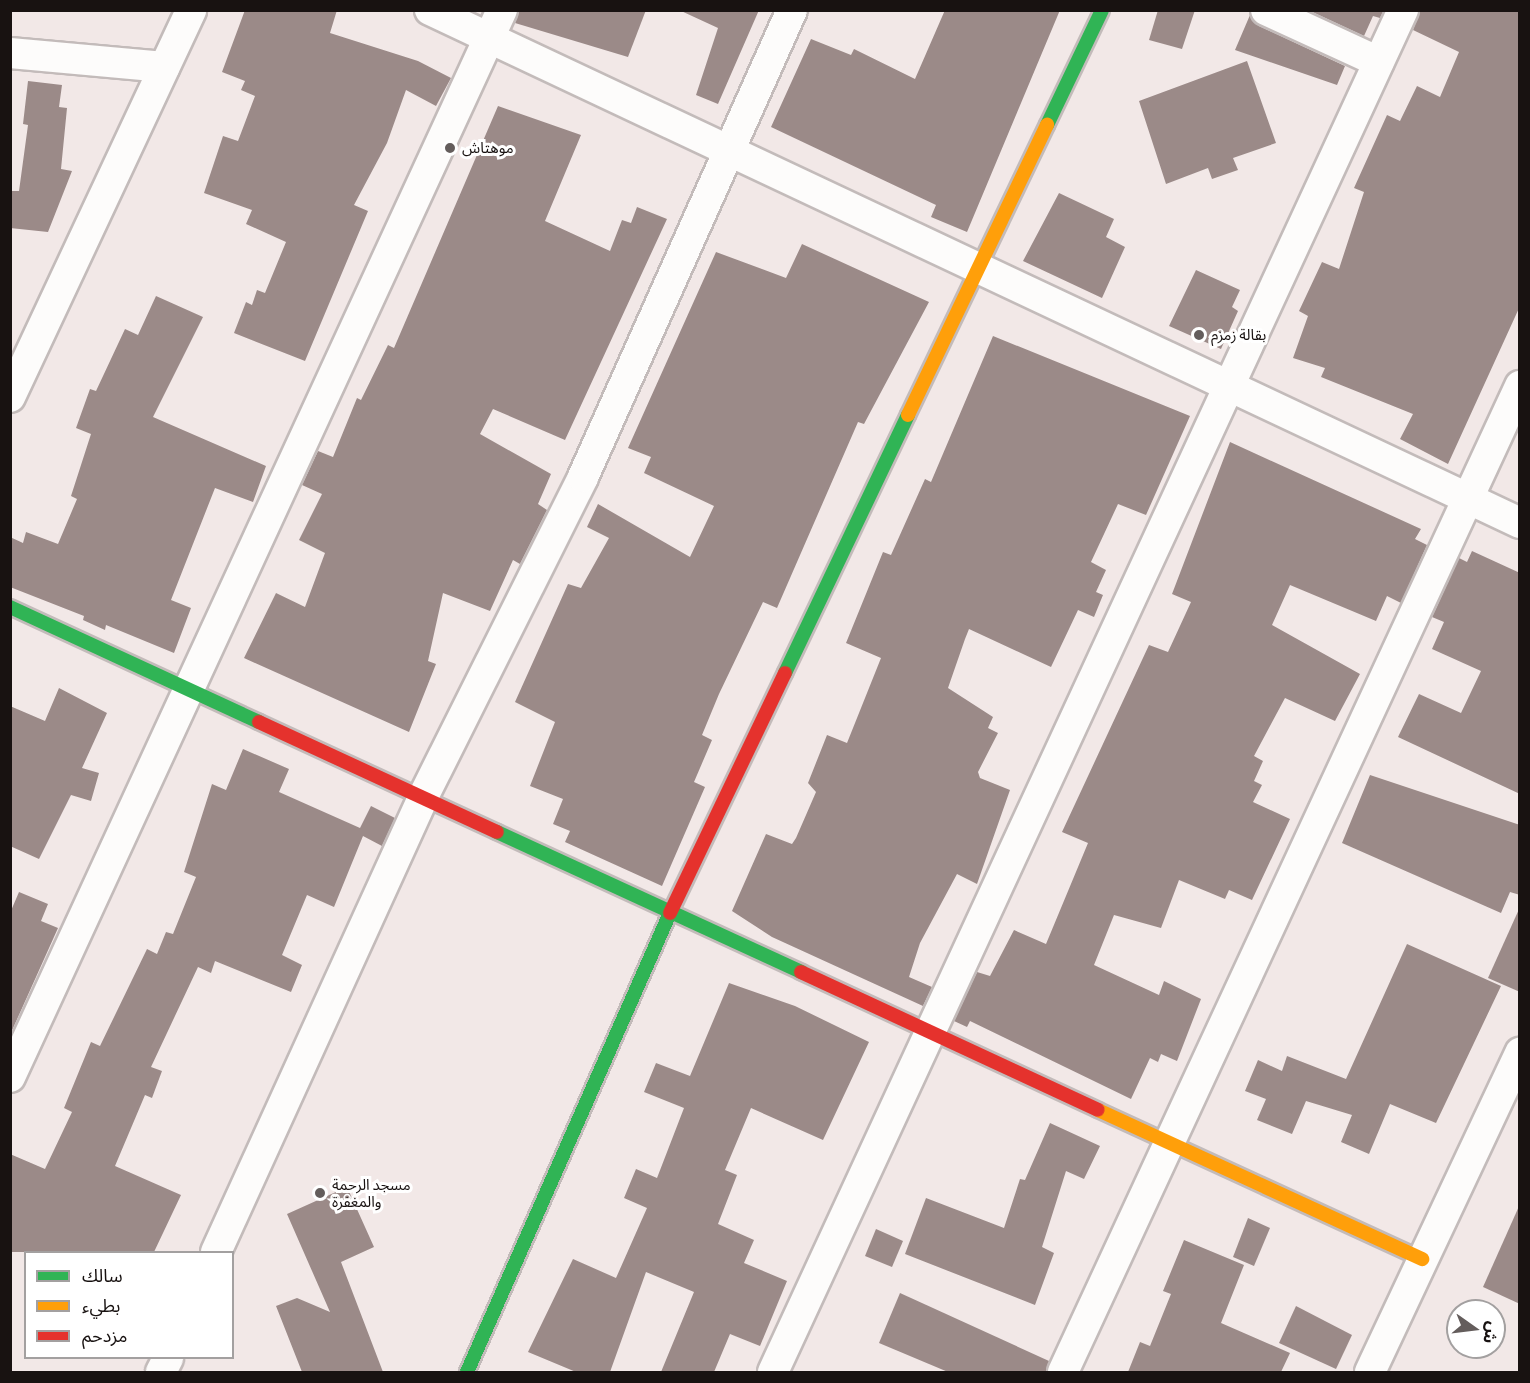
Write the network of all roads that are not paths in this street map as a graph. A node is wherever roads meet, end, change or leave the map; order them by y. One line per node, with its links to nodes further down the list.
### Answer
1 (190, 10): 11 (street)
2 (430, 10): 8 (street)
3 (502, 10): 8 (street)
4 (792, 10): 12 (street)
5 (1102, 10): 13 (street)
6 (1266, 10): 10 (street)
7 (1403, 10): 10 (street)
8 (488, 40): 12 (street); 20 (street)
9 (10, 54): 11 (street)
10 (1380, 62): 15 (street)
11 (164, 67): 16 (street)
12 (728, 148): 13 (street); 21 (street)
13 (980, 271): 15 (street); 22 (street)
14 (1520, 386): 17 (street)
15 (1229, 390): 17 (street); 23 (street)
16 (10, 397)
17 (1470, 500): 18 (street); 26 (street)
18 (1520, 523)
19 (10, 607): 20 (street)
20 (192, 690): 21 (street); 25 (street)
21 (423, 797): 22 (street); 27 (street)
22 (672, 908): 23 (street); 29 (street)
23 (929, 1027): 26 (street); 30 (street)
24 (1520, 1053): 28 (street)
25 (10, 1077)
26 (1170, 1142): 28 (street); 31 (street)
27 (216, 1251)
28 (1422, 1259): 32 (street)
29 (467, 1372)
30 (773, 1372)
31 (1063, 1372)
32 (1370, 1372)

